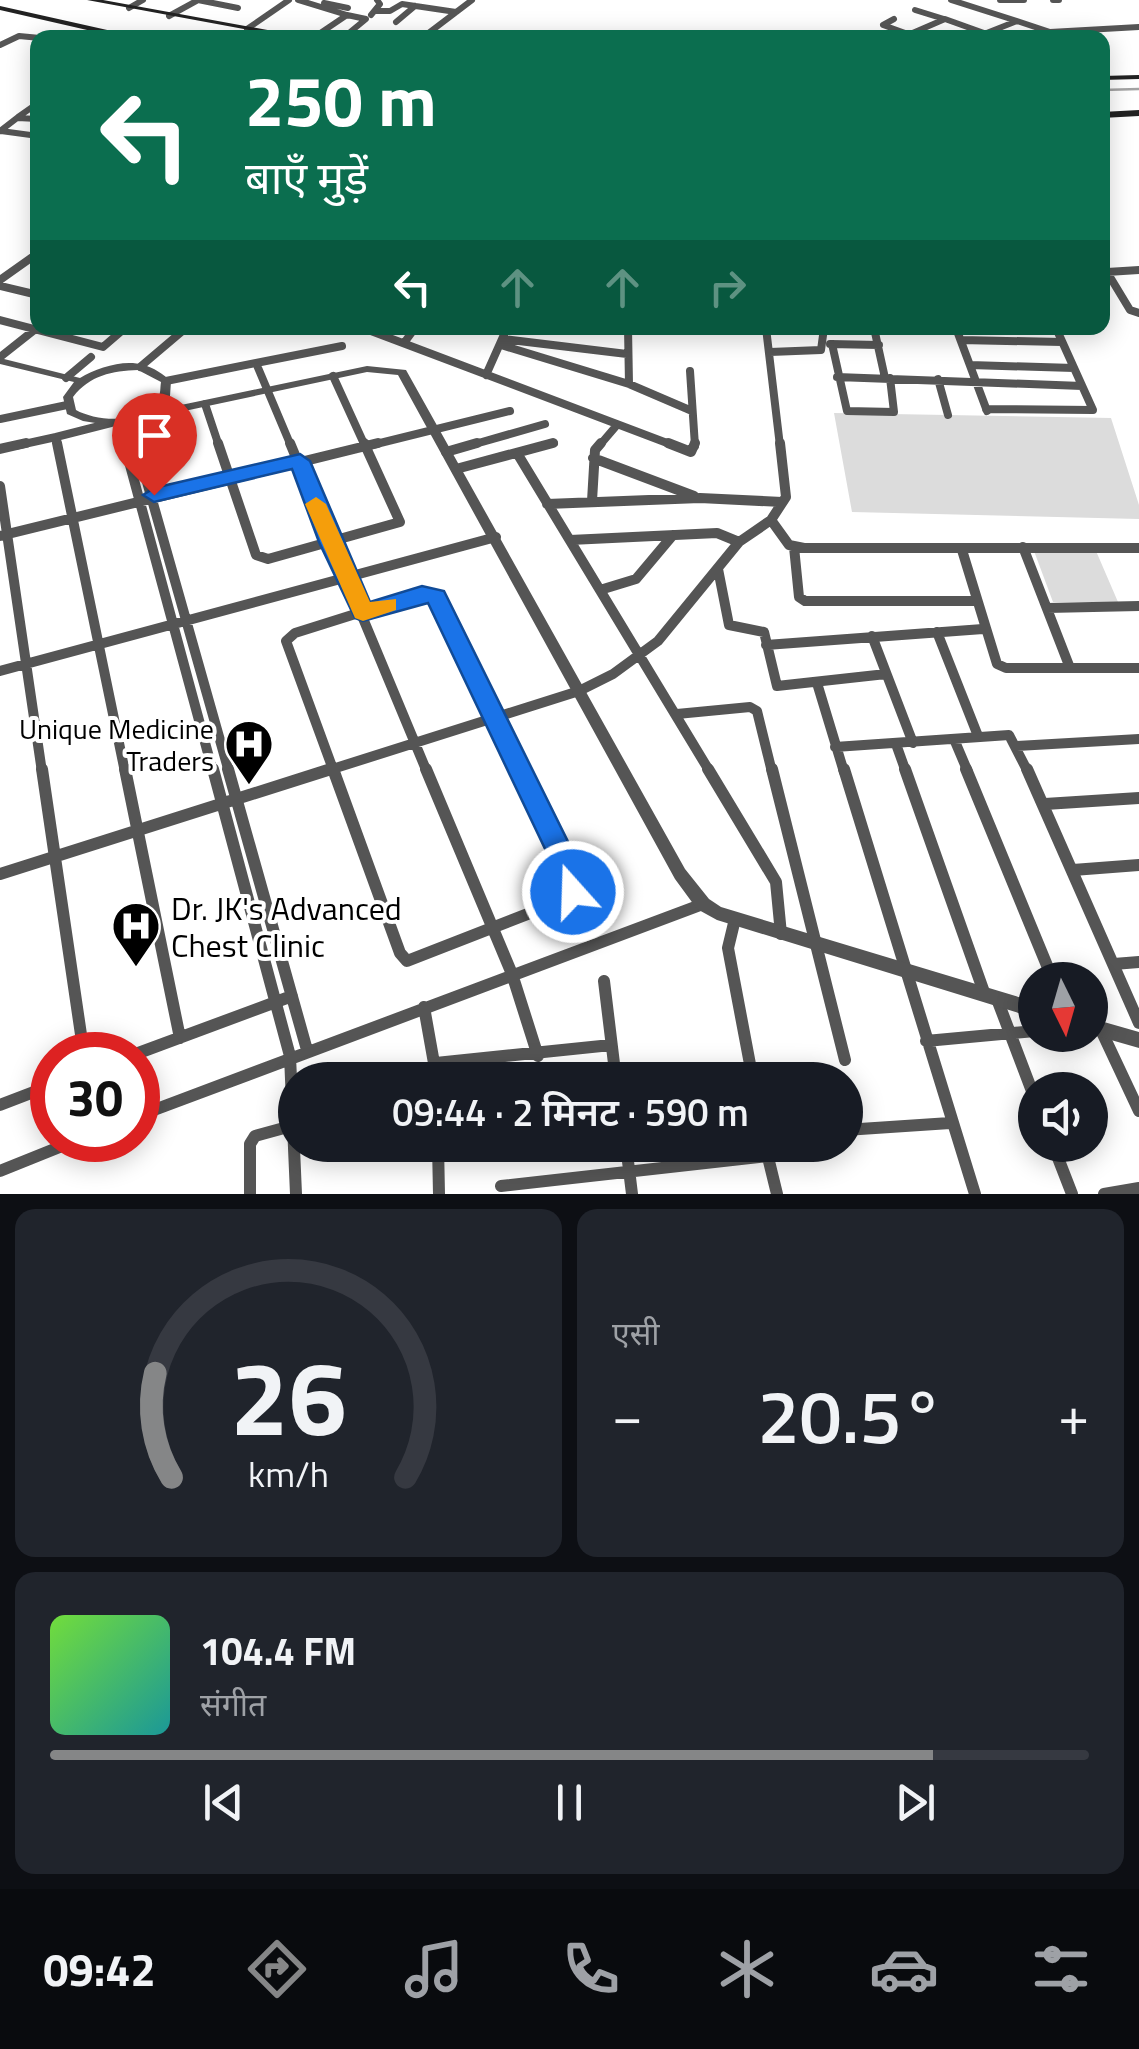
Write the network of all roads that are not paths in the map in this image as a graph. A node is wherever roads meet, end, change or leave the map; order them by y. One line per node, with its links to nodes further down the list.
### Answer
1 (91, 0): 14 (main road)
2 (143, 0): 14 (street)
3 (198, 0): 15 (street); 23 (street)
4 (289, 0): 30 (street)
5 (299, 0): 11 (street)
6 (376, 0): 20 (street)
7 (472, 0): 21 (street)
8 (952, 0): 22 (street)
9 (1000, 0): 10 (street)
10 (1024, 0)
11 (309, 4): 12 (street); 19 (street)
12 (338, 6): 16 (street); 19 (street)
13 (415, 6): 20 (street); 21 (street); 27 (street)
14 (129, 8): 23 (main road)
15 (238, 8)
16 (347, 8): 19 (street); 24 (street); 35 (street)
17 (1, 9): 32 (main road); 33 (main road)
18 (915, 10): 26 (street)
19 (329, 11)
20 (375, 11): 24 (street)
21 (456, 12): 37 (street)
22 (986, 12): 28 (street); 29 (street)
23 (170, 16): 30 (main road)
24 (366, 19): 36 (street)
25 (894, 19): 38 (street)
26 (945, 19): 29 (street); 39 (street)
27 (396, 22)
28 (1017, 22): 41 (street); 42 (street)
29 (956, 23): 40 (street)
30 (247, 28): 34 (main road)
31 (1139, 28): 43 (street)
32 (81, 30)
33 (97, 30)
34 (260, 30)
35 (321, 30)
36 (353, 30)
37 (432, 30)
38 (893, 30)
39 (919, 30)
40 (976, 30)
41 (994, 30)
42 (1039, 30)
43 (1110, 30)
44 (30, 37): 45 (street)
45 (0, 44)
46 (1139, 77): 47 (main road)
47 (1110, 78)
48 (30, 109): 51 (street)
49 (1139, 111): 50 (main road)
50 (1110, 112)
51 (17, 118): 52 (street); 53 (street)
52 (30, 119)
53 (0, 131): 54 (street)
54 (30, 135)
55 (30, 259): 56 (street)
56 (27, 261): 57 (street); 61 (street)
57 (30, 262)
58 (1139, 270): 59 (street)
59 (1110, 272)
60 (1110, 277): 63 (street)
61 (0, 283): 62 (street)
62 (30, 292)
63 (1139, 313)
64 (0, 320): 65 (street)
65 (30, 326)
66 (30, 334): 89 (street)
67 (61, 335): 68 (street)
68 (117, 335)
69 (178, 335): 92 (street)
70 (382, 335): 82 (street)
71 (410, 335): 82 (street)
72 (505, 335): 80 (street)
73 (628, 335): 87 (street)
74 (767, 335): 86 (street)
75 (826, 335): 83 (street)
76 (876, 335): 84 (street)
77 (959, 335): 79 (street)
78 (1059, 335): 81 (street)
79 (961, 340): 81 (street); 91 (street)
80 (502, 342): 87 (street); 95 (street); 103 (street)
81 (1062, 342): 93 (street)
82 (404, 343): 95 (street)
83 (828, 344): 84 (street); 86 (street); 98 (street)
84 (879, 345): 99 (street)
85 (342, 346): 90 (street)
86 (770, 352): 131 (street)
87 (628, 354): 103 (street)
88 (91, 357): 97 (street)
89 (0, 359): 97 (street)
90 (256, 363): 101 (street); 106 (street)
91 (970, 365): 93 (street); 104 (street)
92 (140, 367): 101 (street); 102 (street)
93 (1074, 368): 105 (street)
94 (690, 371): 110 (street)
95 (486, 375): 115 (street)
96 (333, 376): 106 (street); 116 (street); 118 (street)
97 (66, 378): 102 (street)
98 (837, 378): 99 (street); 99 (street)
99 (887, 378): 100 (street)
100 (938, 380): 104 (street); 111 (street)
101 (166, 381): 113 (street)
102 (81, 382): 108 (street)
103 (629, 384): 110 (street)
104 (977, 384): 105 (street); 105 (street)
105 (1082, 386)
106 (268, 390): 107 (street); 124 (street)
107 (204, 404): 113 (street); 126 (street)
108 (68, 405): 112 (street); 113 (street)
109 (510, 411): 116 (street)
110 (692, 411): 115 (street)
111 (948, 416)
112 (0, 419)
113 (125, 421): 117 (street); 128 (street)
114 (545, 424): 121 (street)
115 (617, 425): 123 (street)
116 (433, 429): 118 (street); 121 (street)
117 (56, 437): 120 (street); 133 (street)
118 (363, 444): 124 (street); 139 (street)
119 (554, 444): 122 (street)
120 (0, 450)
121 (446, 452): 125 (street)
122 (517, 453): 125 (street); 132 (street)
123 (593, 458): 129 (street); 130 (street)
124 (300, 461): 126 (street); 139 (street)
125 (456, 469): 137 (street)
126 (230, 477): 128 (street); 139 (street)
127 (0, 486): 135 (street)
128 (147, 496): 133 (street); 152 (street)
129 (700, 498): 130 (street); 131 (street)
130 (592, 501): 132 (street)
131 (782, 502): 134 (street)
132 (547, 504): 138 (street)
133 (72, 517): 135 (street); 156 (street)
134 (771, 520): 140 (street); 141 (street)
135 (4, 535): 159 (street)
136 (673, 535): 138 (street); 140 (street); 147 (street)
137 (496, 536): 146 (street); 165 (street)
138 (570, 540): 147 (street)
139 (330, 542): 146 (street)
140 (739, 542): 145 (street)
141 (794, 547): 144 (street); 148 (street)
142 (1023, 547): 143 (street); 144 (street); 150 (street)
143 (1139, 548)
144 (962, 550): 148 (street)
145 (718, 569): 157 (street); 158 (street)
146 (347, 576): 151 (street); 152 (street)
147 (600, 590): 158 (street)
148 (975, 601): 153 (street)
149 (1139, 606): 150 (street)
150 (1047, 608): 160 (street)
151 (363, 612): 167 (street); 171 (street); 176 (street)
152 (181, 621): 156 (street); 177 (street); 179 (street)
153 (983, 628): 154 (street); 160 (street)
154 (936, 632): 155 (street); 168 (street)
155 (872, 636): 157 (street); 163 (street)
156 (99, 644): 159 (street); 181 (street)
157 (766, 645): 164 (street)
158 (640, 656): 165 (street); 166 (street)
159 (25, 664): 162 (street); 182 (street)
160 (1070, 668): 161 (street)
161 (1139, 668)
162 (0, 671)
163 (886, 674): 164 (street); 172 (street)
164 (817, 683): 175 (street)
165 (578, 691): 167 (street); 186 (street)
166 (677, 714): 189 (street); 190 (street)
167 (494, 718): 171 (street); 188 (street)
168 (978, 736): 169 (street); 174 (street)
169 (954, 739): 172 (street); 191 (street)
170 (1139, 739): 174 (street)
171 (414, 741): 176 (street); 188 (street)
172 (913, 743): 173 (street)
173 (896, 744): 175 (street); 198 (street)
174 (1018, 746): 180 (street)
175 (835, 748): 194 (street)
176 (333, 767): 177 (street); 188 (street)
177 (238, 798): 179 (street); 197 (street)
178 (1139, 798): 180 (street)
179 (224, 802): 181 (street); 199 (street)
180 (1045, 804): 184 (street)
181 (138, 830): 182 (street); 207 (street)
182 (54, 856): 185 (street); 204 (street)
183 (1139, 864): 184 (street)
184 (1073, 870): 193 (street)
185 (0, 874)
186 (703, 904): 187 (street); 195 (street)
187 (735, 919): 189 (street); 221 (street)
188 (492, 928): 195 (street)
189 (781, 934): 190 (street)
190 (815, 945): 194 (street); 216 (street)
191 (1046, 962)
192 (1139, 962): 193 (street)
193 (1114, 964): 202 (street)
194 (906, 973): 198 (street); 209 (street)
195 (512, 974): 201 (street); 215 (street)
196 (604, 982): 211 (street)
197 (292, 996): 199 (street); 212 (street)
198 (991, 998): 200 (street); 206 (street)
199 (276, 1002): 207 (street); 214 (street)
200 (1018, 1005)
201 (424, 1007): 212 (street); 218 (street)
202 (1139, 1023)
203 (1108, 1031): 208 (street)
204 (81, 1032)
205 (1018, 1034): 206 (street)
206 (1010, 1035): 209 (street); 222 (street)
207 (180, 1038): 210 (street)
208 (1139, 1040)
209 (926, 1041): 227 (street)
210 (160, 1045)
211 (612, 1046): 215 (street); 220 (street)
212 (307, 1050): 214 (street)
213 (1108, 1052): 226 (street)
214 (290, 1056): 217 (street); 225 (street)
215 (538, 1056): 219 (street)
216 (844, 1060)
217 (290, 1062)
218 (436, 1062)
219 (451, 1062)
220 (614, 1062)
221 (750, 1062)
222 (1024, 1072)
223 (30, 1093): 224 (street)
224 (0, 1104)
225 (160, 1107)
226 (1139, 1112)
227 (950, 1123): 228 (street); 246 (street)
228 (863, 1129)
229 (278, 1130): 241 (street)
230 (30, 1158): 237 (street)
231 (295, 1162): 242 (street)
232 (438, 1162): 243 (street)
233 (629, 1162): 238 (street)
234 (685, 1162): 238 (street)
235 (770, 1162): 245 (street)
236 (1060, 1162): 247 (street)
237 (0, 1170)
238 (630, 1170): 239 (street); 244 (street)
239 (501, 1186)
240 (1139, 1188): 248 (street)
241 (250, 1194)
242 (296, 1194)
243 (439, 1194)
244 (632, 1194)
245 (777, 1194)
246 (975, 1194)
247 (1072, 1194)
248 (1104, 1194)

